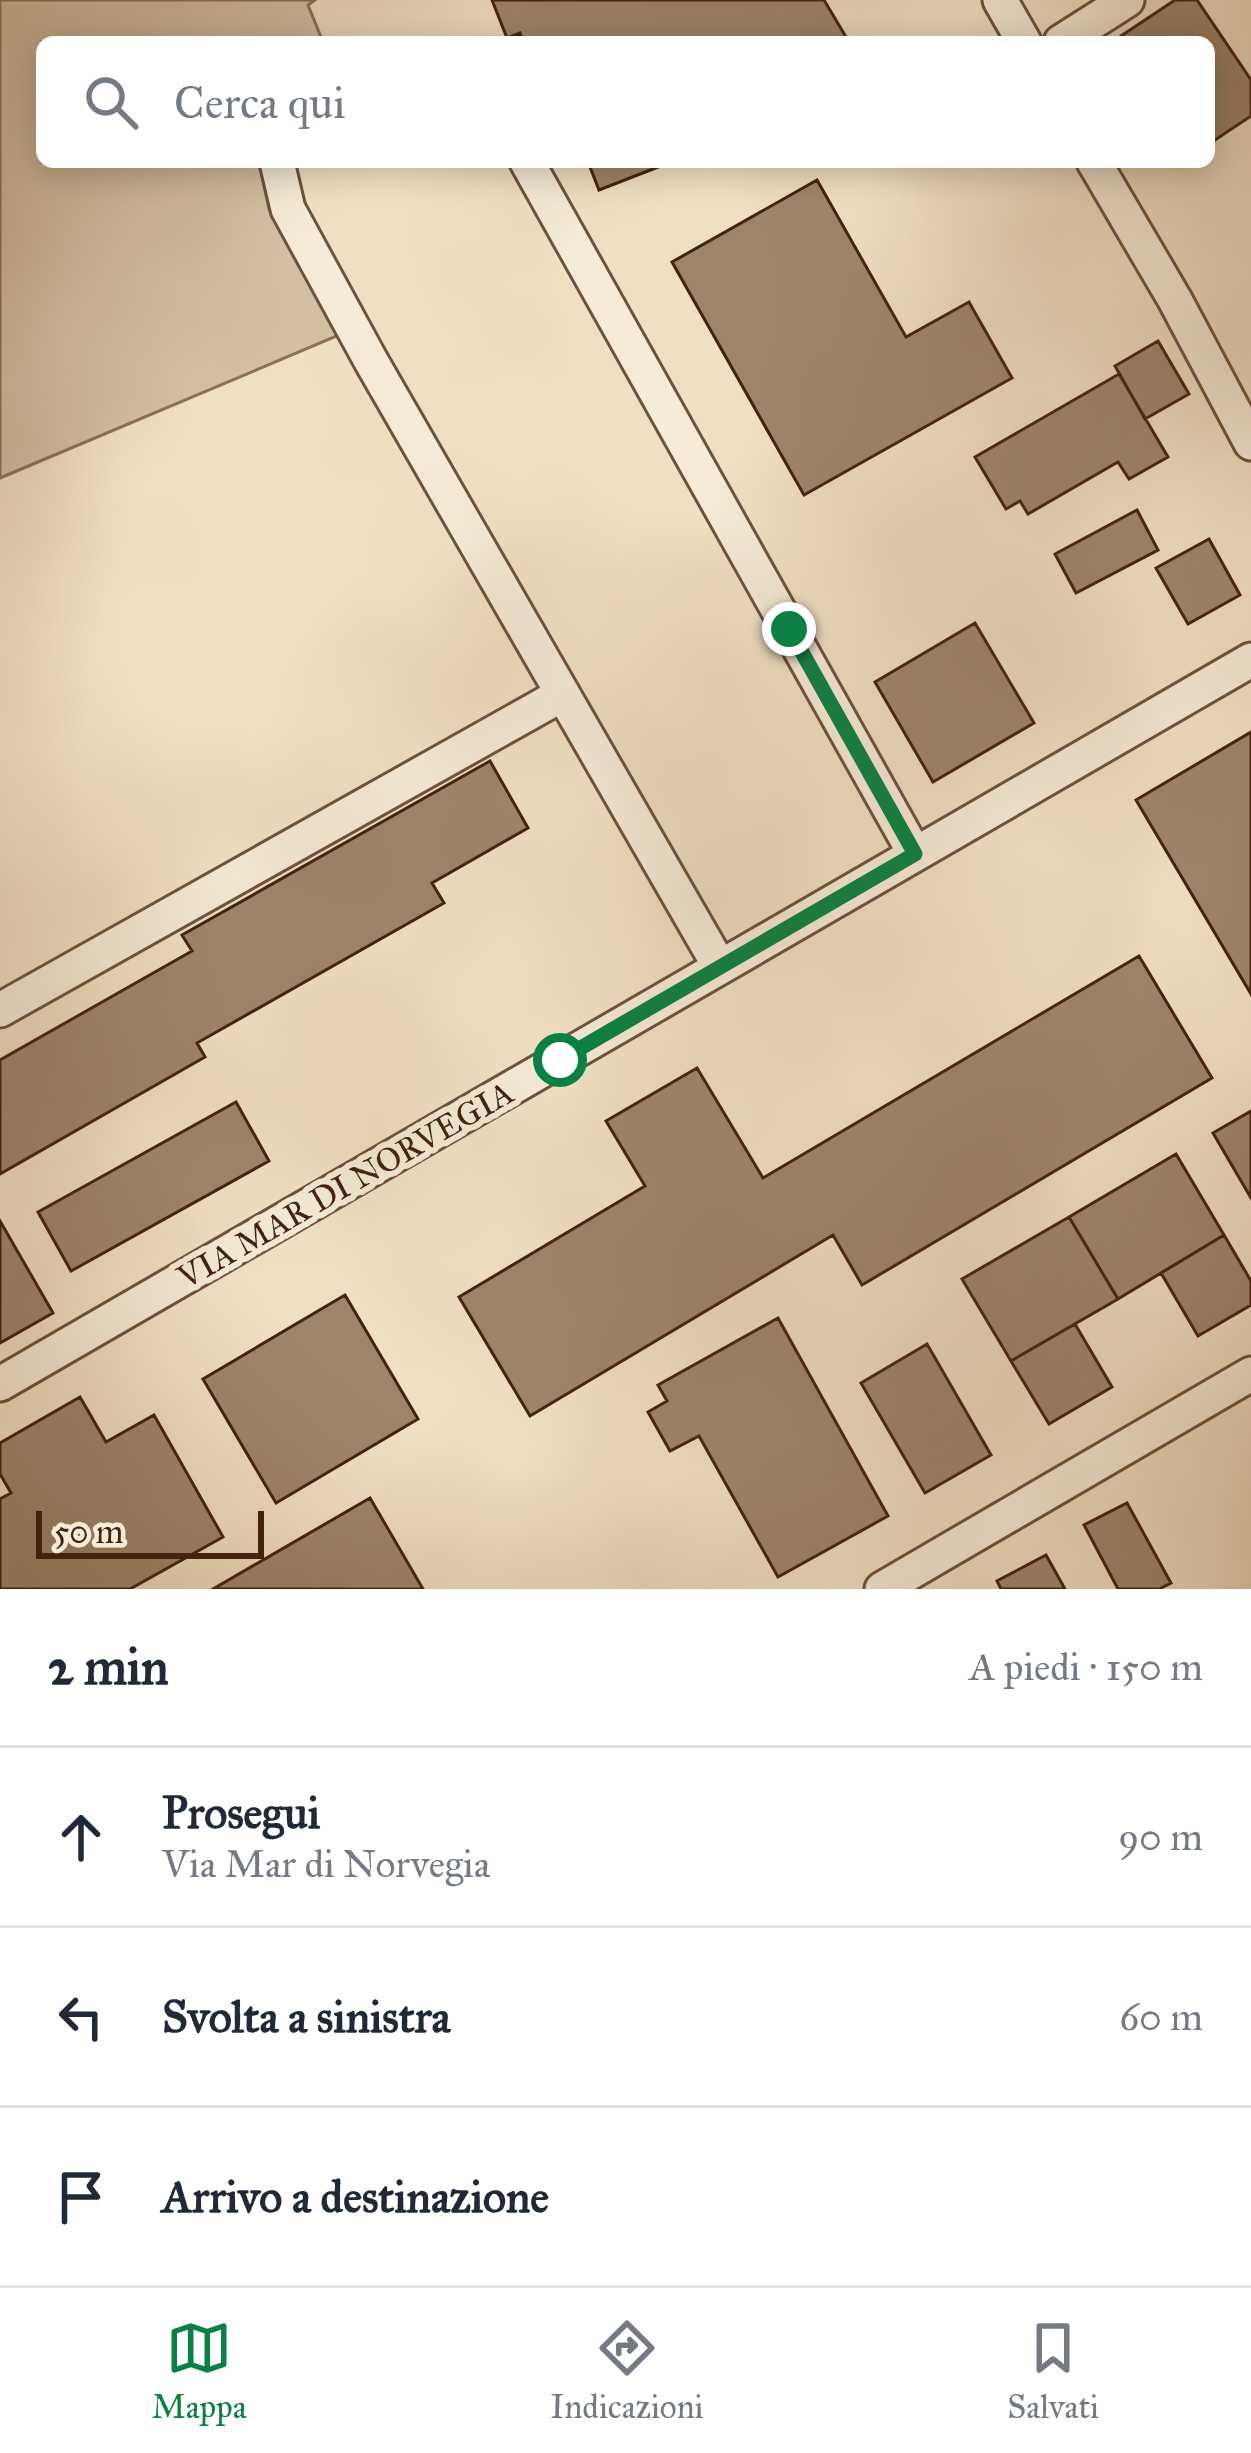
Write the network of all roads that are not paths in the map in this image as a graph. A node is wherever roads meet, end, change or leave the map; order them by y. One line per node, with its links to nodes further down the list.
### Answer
1 (1000, 0): 3 (street)
2 (1127, 0): 4 (street)
3 (1021, 36)
4 (1070, 36)
5 (279, 168): 10 (street)
6 (529, 168): 11 (street)
7 (1098, 168): 8 (street)
8 (1251, 443)
9 (1251, 660): 11 (street, VIA MAR DI NORVEGIA)
10 (563, 694): 12 (street); 13 (street)
11 (915, 854): 12 (street, VIA MAR DI NORVEGIA)
12 (720, 968): 15 (street, VIA MAR DI NORVEGIA)
13 (0, 1010)
14 (1251, 1374): 16 (street)
15 (0, 1384)
16 (882, 1589)

